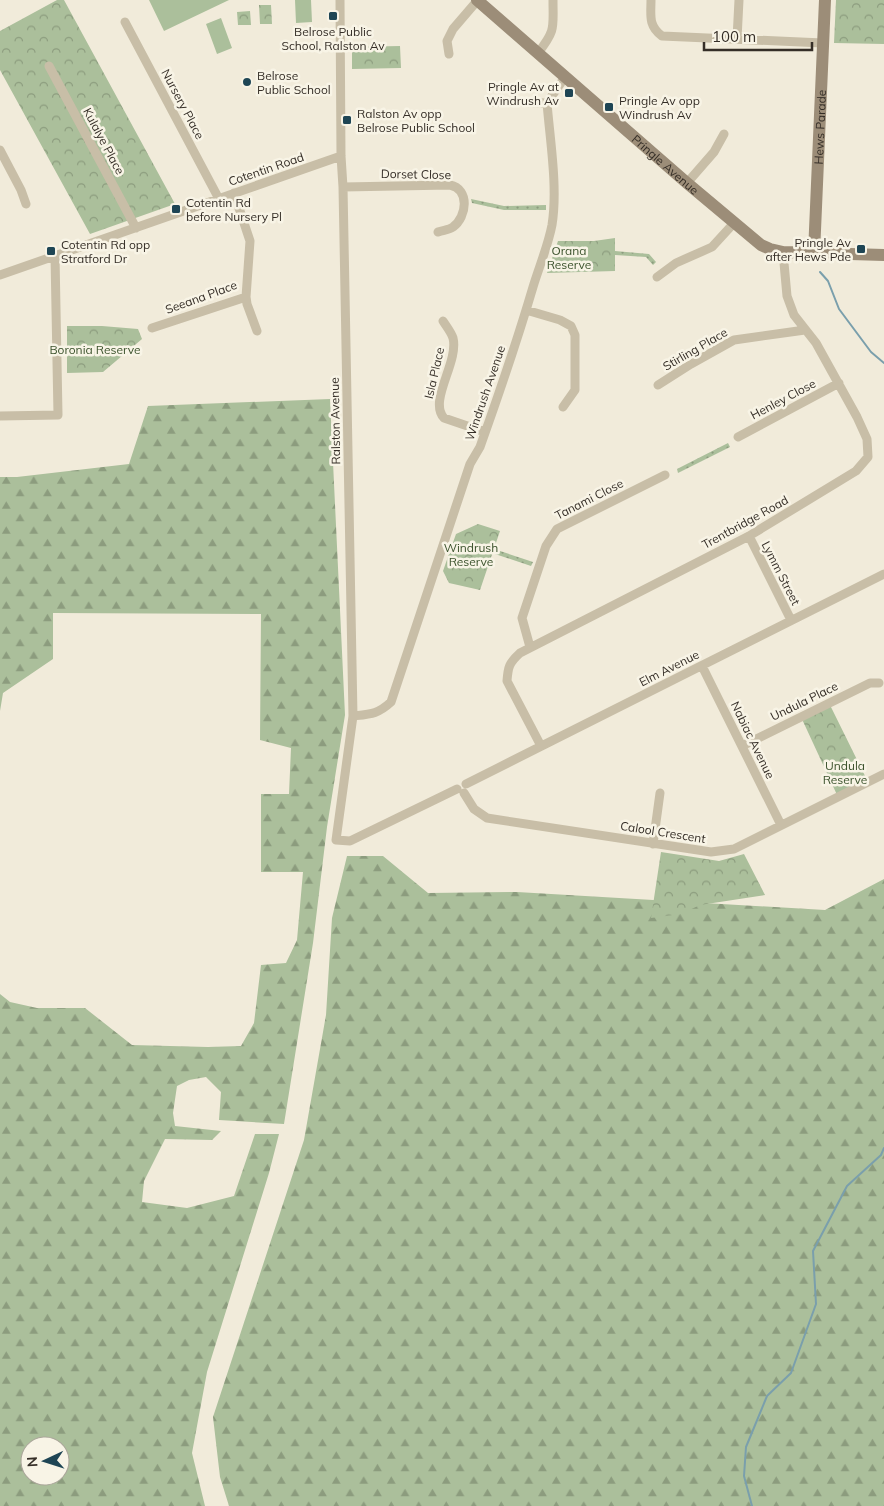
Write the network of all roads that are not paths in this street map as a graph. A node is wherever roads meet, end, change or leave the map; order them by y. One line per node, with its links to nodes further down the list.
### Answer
1 (340, 0): 18 (street, Ralston Avenue)
2 (477, 0): 10 (street, Pringle Avenue); 11 (street)
3 (553, 0): 10 (street)
4 (651, 0): 8 (street)
5 (740, 0): 8 (street)
6 (825, 0): 9 (street, Hews Parade)
7 (125, 22): 22 (street, Nursery Place)
8 (737, 39): 9 (street)
9 (823, 43): 28 (street, Hews Parade)
10 (538, 53): 13 (street, Pringle Avenue)
11 (449, 54)
12 (49, 66): 25 (street, Kulalye Place)
13 (566, 77): 15 (street); 19 (street, Pringle Avenue)
14 (492, 102): 15 (street)
15 (547, 103): 34 (street, Windrush Avenue)
16 (724, 134): 19 (street)
17 (0, 150): 23 (street)
18 (342, 156): 20 (street, Ralston Avenue); 21 (street, Cotentin Road)
19 (687, 183): 24 (street, Pringle Avenue)
20 (343, 187): 26 (street, Dorset Close); 52 (street, Ralston Avenue)
21 (234, 193): 22 (street, Cotentin Road); 33 (street, Seeana Place)
22 (219, 199): 25 (street, Cotentin Road)
23 (26, 204)
24 (734, 223): 27 (street, Pringle Avenue); 32 (street)
25 (136, 228): 29 (street, Cotentin Road)
26 (438, 232)
27 (783, 252): 28 (street, Pringle Avenue); 37 (street, Trentbridge Road)
28 (814, 253): 30 (street, Pringle Avenue)
29 (55, 256): 31 (street, Cotentin Road); 42 (street)
30 (884, 256)
31 (0, 275)
32 (657, 277)
33 (246, 297): 36 (street, Seeana Place); 38 (street)
34 (526, 310): 41 (street); 43 (street, Windrush Avenue)
35 (443, 321): 43 (street, Isla Place)
36 (152, 328)
37 (805, 330): 39 (street, Trentbridge Road); 40 (street, Stirling Place)
38 (257, 331)
39 (839, 383): 44 (street, Henley Close); 46 (street, Trentbridge Road)
40 (658, 385)
41 (563, 407)
42 (0, 416)
43 (485, 432): 52 (street, Windrush Avenue)
44 (738, 437)
45 (664, 475): 49 (street, Tanami Close)
46 (749, 536): 48 (street, Lymm Street); 49 (street, Trentbridge Road)
47 (884, 574): 48 (street, Elm Avenue)
48 (791, 620): 50 (street, Elm Avenue)
49 (530, 647): 53 (street, Trentbridge Road)
50 (702, 666): 53 (street, Elm Avenue); 54 (street, Nabiac Avenue)
51 (879, 682): 54 (street, Undula Place)
52 (354, 716): 59 (street, Ralston Avenue)
53 (540, 746): 56 (street, Elm Avenue)
54 (742, 746): 58 (street, Nabiac Avenue)
55 (884, 774): 58 (street, Calool Crescent)
56 (462, 789): 59 (street, Elm Avenue); 60 (street, Calool Crescent)
57 (660, 793): 60 (street)
58 (781, 825): 60 (street, Calool Crescent)
59 (336, 840)
60 (653, 844)

